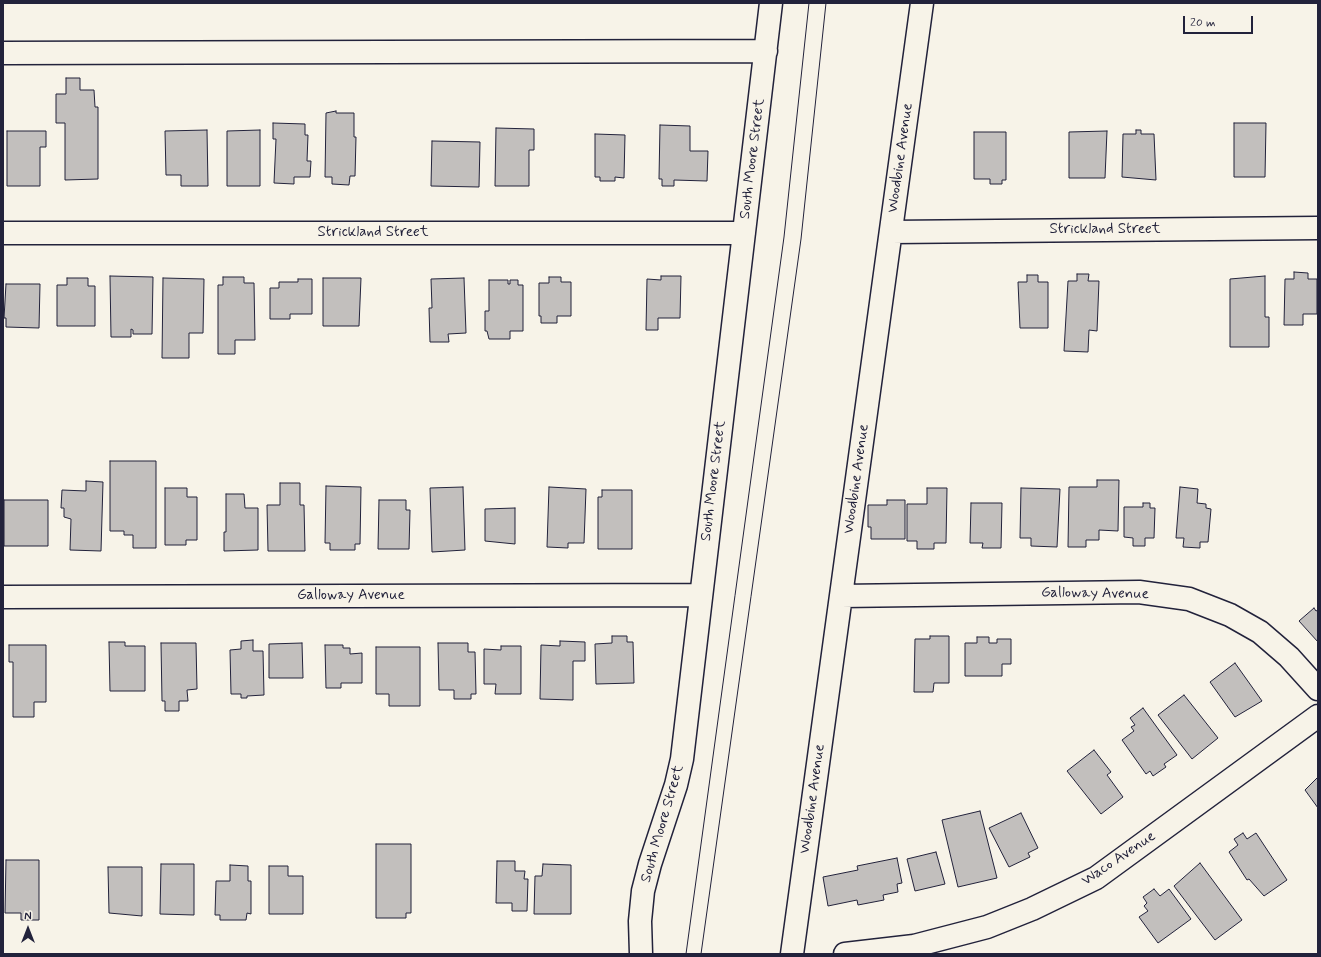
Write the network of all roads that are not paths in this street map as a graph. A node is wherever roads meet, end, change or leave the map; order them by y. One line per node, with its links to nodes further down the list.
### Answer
1 (771, 3): 3 (street, South Moore Street)
2 (922, 3): 6 (street, Woodbine Avenue)
3 (766, 51): 4 (street); 8 (street, South Moore Street)
4 (3, 53)
5 (1318, 228): 6 (street, Strickland Street)
6 (891, 232): 10 (street, Woodbine Avenue)
7 (3, 233): 8 (street, Strickland Street)
8 (744, 234): 9 (street, South Moore Street)
9 (700, 595): 11 (street, Galloway Avenue); 14 (street, South Moore Street)
10 (841, 596): 12 (street, Galloway Avenue); 15 (street, Woodbine Avenue)
11 (3, 597)
12 (1318, 689)
13 (1318, 716): 16 (street, Waco Avenue)
14 (641, 954)
15 (792, 954)
16 (846, 954)

